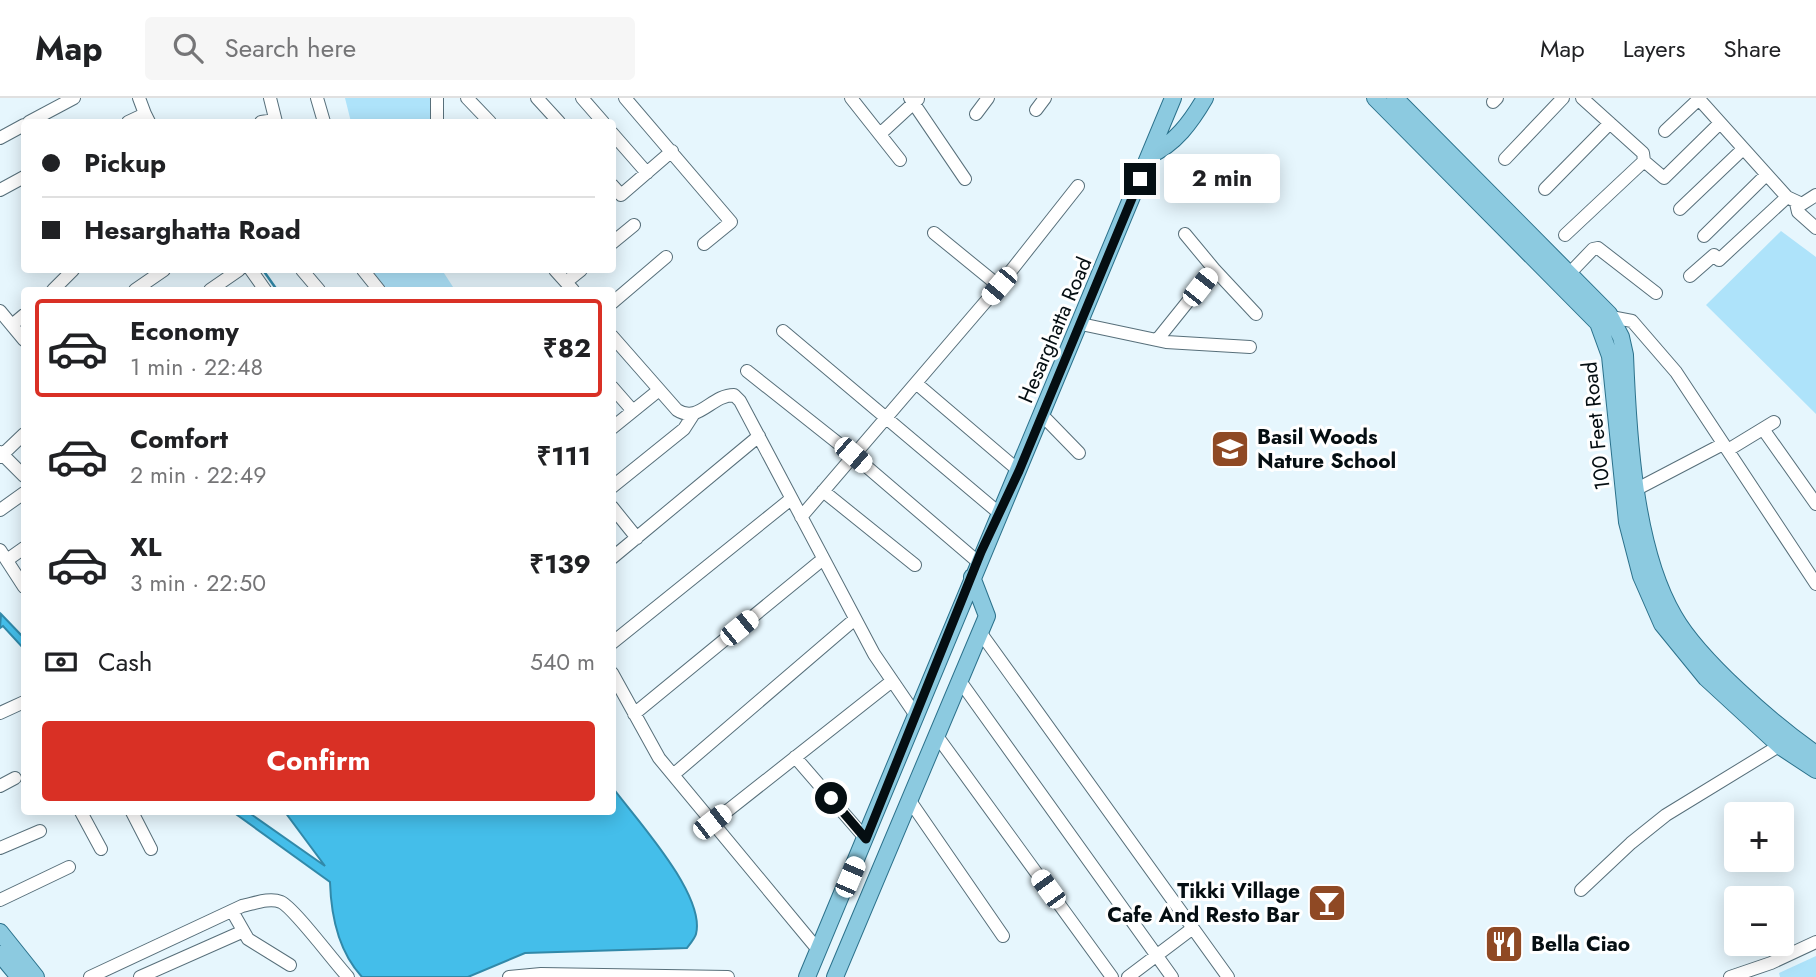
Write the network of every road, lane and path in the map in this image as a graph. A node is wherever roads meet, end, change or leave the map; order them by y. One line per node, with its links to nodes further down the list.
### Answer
1 (74, 98): 24 (street)
2 (139, 98): 23 (street)
3 (270, 98): 25 (street)
4 (317, 98): 26 (street)
5 (437, 98): 27 (street)
6 (467, 98): 28 (street)
7 (537, 98): 29 (street)
8 (582, 98): 30 (street)
9 (625, 98): 39 (street)
10 (850, 98): 35 (street)
11 (988, 98): 22 (street)
12 (1045, 98): 21 (street)
13 (1173, 98): 40 (main road, Hesarghatta Road)
14 (1205, 98): 40 (main road)
15 (1375, 98): 83 (main road, 100 Feet Road)
16 (1395, 98): 70 (main road, 100 Feet Road)
17 (1563, 98): 41 (street)
18 (1582, 98): 31 (street)
19 (1698, 99): 32 (street); 34 (street)
20 (914, 100): 35 (street); 47 (street)
21 (1036, 110)
22 (976, 114)
23 (147, 118)
24 (36, 119)
25 (275, 119)
26 (323, 119)
27 (437, 119)
28 (487, 119)
29 (556, 119)
30 (600, 119)
31 (1610, 123): 43 (street); 49 (street)
32 (1720, 123): 38 (street); 43 (street)
33 (21, 127): 36 (street)
34 (1665, 131)
35 (880, 134): 42 (street)
36 (0, 138)
37 (616, 138): 44 (street)
38 (1743, 149): 45 (street); 54 (street)
39 (672, 151): 44 (street); 62 (street)
40 (1150, 155): 84 (main road, Hesarghatta Road)
41 (1505, 159)
42 (900, 160)
43 (1644, 161): 59 (street)
44 (647, 173): 50 (street)
45 (1766, 175): 53 (street); 60 (street)
46 (21, 179): 51 (street)
47 (965, 179)
48 (1077, 186): 72 (street)
49 (1545, 188)
50 (616, 189)
51 (0, 190)
52 (1816, 195): 53 (street)
53 (1791, 200): 56 (street); 71 (street)
54 (1680, 209)
55 (634, 225): 61 (street)
56 (1816, 228)
57 (934, 233): 72 (street)
58 (1185, 234): 64 (street)
59 (1565, 235)
60 (1704, 236)
61 (616, 240)
62 (704, 244)
63 (666, 257): 79 (street)
64 (1214, 269): 81 (street); 88 (street)
65 (70, 273): 73 (street)
66 (160, 273): 74 (street)
67 (304, 273): 75 (street)
68 (365, 273): 76 (street)
69 (579, 273): 77 (street)
70 (1569, 274): 78 (street); 83 (main road, 100 Feet Road)
71 (1690, 276)
72 (999, 286): 92 (street)
73 (56, 287)
74 (139, 287)
75 (316, 287)
76 (377, 287)
77 (567, 287)
78 (1656, 293)
79 (616, 300)
80 (0, 311): 85 (street)
81 (1256, 314)
82 (21, 318): 85 (street)
83 (1605, 320): 102 (street); 109 (main road, 100 Feet Road); 139 (main road, 100 Feet Road)
84 (1081, 324): 88 (street); 97 (main road, Hesarghatta Road)
85 (12, 325): 87 (street)
86 (783, 331): 98 (street)
87 (21, 336)
88 (1157, 340): 90 (street)
89 (616, 341): 93 (street)
90 (1250, 347)
91 (747, 370): 105 (street)
92 (917, 384): 98 (street); 106 (street)
93 (659, 390): 95 (street); 96 (street)
94 (616, 391): 95 (street)
95 (634, 411): 99 (street)
96 (693, 415): 100 (street); 108 (street)
97 (1042, 415): 103 (street); 106 (main road, Hesarghatta Road)
98 (886, 416): 105 (street); 116 (street)
99 (616, 425)
100 (759, 436): 112 (street); 118 (street)
101 (21, 437): 104 (street)
102 (1725, 447): 109 (street); 113 (street); 123 (street)
103 (1079, 453)
104 (1, 454): 107 (street)
105 (853, 455): 110 (street); 125 (street)
106 (1019, 471): 116 (main road, Hesarghatta Road)
107 (21, 473)
108 (616, 484)
109 (1637, 489): 139 (main road, 100 Feet Road)
110 (822, 491): 117 (street); 124 (street)
111 (21, 495): 114 (street)
112 (791, 499): 117 (street); 130 (street)
113 (1816, 504)
114 (0, 510)
115 (616, 512): 118 (street)
116 (999, 513): 125 (main road, Hesarghatta Road)
117 (801, 517): 122 (street)
118 (637, 538): 121 (street)
119 (21, 549): 120 (street)
120 (3, 555): 126 (street)
121 (616, 555)
122 (823, 559): 128 (street); 136 (street)
123 (1811, 564): 127 (street)
124 (915, 565)
125 (975, 569): 129 (main road); 137 (main road, Hesarghatta Road)
126 (21, 582)
127 (1816, 584)
128 (855, 619): 132 (street); 143 (street)
129 (980, 632): 133 (main road); 159 (street)
130 (616, 640)
131 (616, 680): 136 (street)
132 (892, 681): 137 (street); 141 (street)
133 (960, 681): 138 (main road); 166 (street)
134 (21, 705): 135 (street)
135 (0, 713)
136 (634, 713): 143 (street)
137 (917, 717): 151 (main road, Hesarghatta Road)
138 (937, 736): 146 (main road); 177 (street)
139 (1786, 742): 140 (main road, 100 Feet Road); 142 (main road, 100 Feet Road); 156 (street)
140 (1816, 754)
141 (795, 757): 149 (street); 151 (street)
142 (1816, 770)
143 (673, 775): 149 (street)
144 (15, 778): 145 (street)
145 (1, 783)
146 (910, 801): 162 (street); 176 (main road)
147 (83, 815): 153 (street)
148 (133, 815): 154 (street)
149 (712, 822): 164 (street)
150 (40, 831): 152 (street)
151 (866, 839): 164 (main road, Hesarghatta Road)
152 (0, 848)
153 (101, 849)
154 (150, 849)
155 (69, 867): 157 (street)
156 (1581, 890)
157 (0, 900)
158 (232, 911): 167 (street); 170 (street); 172 (street)
159 (1193, 928): 166 (street); 180 (street)
160 (0, 932): 169 (main road)
161 (237, 934): 171 (street)
162 (1003, 936)
163 (1816, 942): 181 (street)
164 (819, 951): 175 (main road, Hesarghatta Road)
165 (0, 954): 168 (main road)
166 (1156, 955): 178 (street); 179 (street)
167 (290, 965)
168 (19, 977)
169 (36, 977)
170 (90, 977)
171 (140, 977)
172 (348, 977)
173 (509, 977): 174 (street)
174 (728, 977)
175 (807, 977)
176 (835, 977)
177 (1112, 977)
178 (1128, 977)
179 (1172, 977)
180 (1228, 977)
181 (1730, 977)

